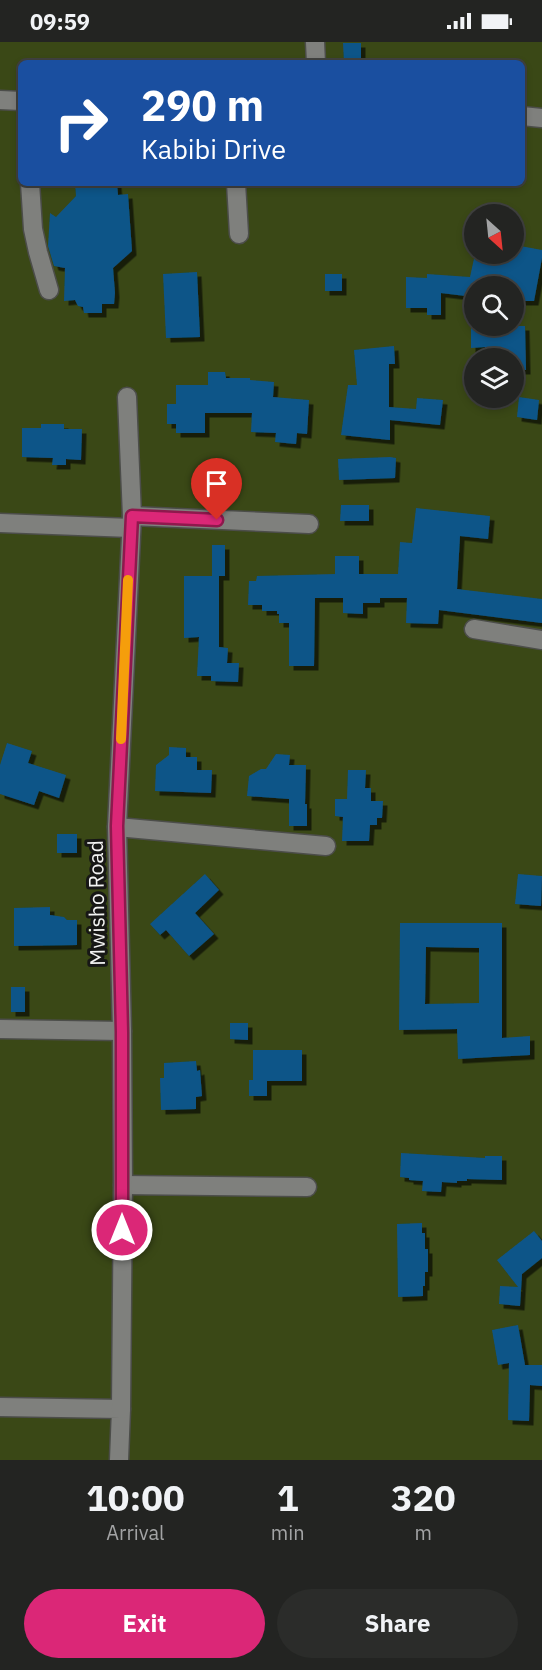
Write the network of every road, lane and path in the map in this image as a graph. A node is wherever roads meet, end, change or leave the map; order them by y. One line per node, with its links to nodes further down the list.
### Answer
1 (315, 42): 2 (street)
2 (316, 60)
3 (0, 100): 4 (street)
4 (18, 101)
5 (525, 116): 6 (street)
6 (542, 118)
7 (30, 186): 10 (street)
8 (236, 186): 9 (street)
9 (239, 234)
10 (49, 290)
11 (127, 397): 12 (street, Mwisho Road)
12 (131, 522): 13 (street); 14 (street); 17 (street, Mwisho Road)
13 (0, 523)
14 (309, 524)
15 (474, 629): 16 (street)
16 (542, 640)
17 (117, 826): 18 (street); 20 (street, Mwisho Road)
18 (326, 846)
19 (0, 1029): 20 (street)
20 (122, 1032): 21 (street, Mwisho Road)
21 (123, 1185): 22 (street); 24 (street, Mwisho Road)
22 (307, 1187)
23 (0, 1407): 24 (street)
24 (121, 1409): 25 (street, Mwisho Road)
25 (119, 1460)

